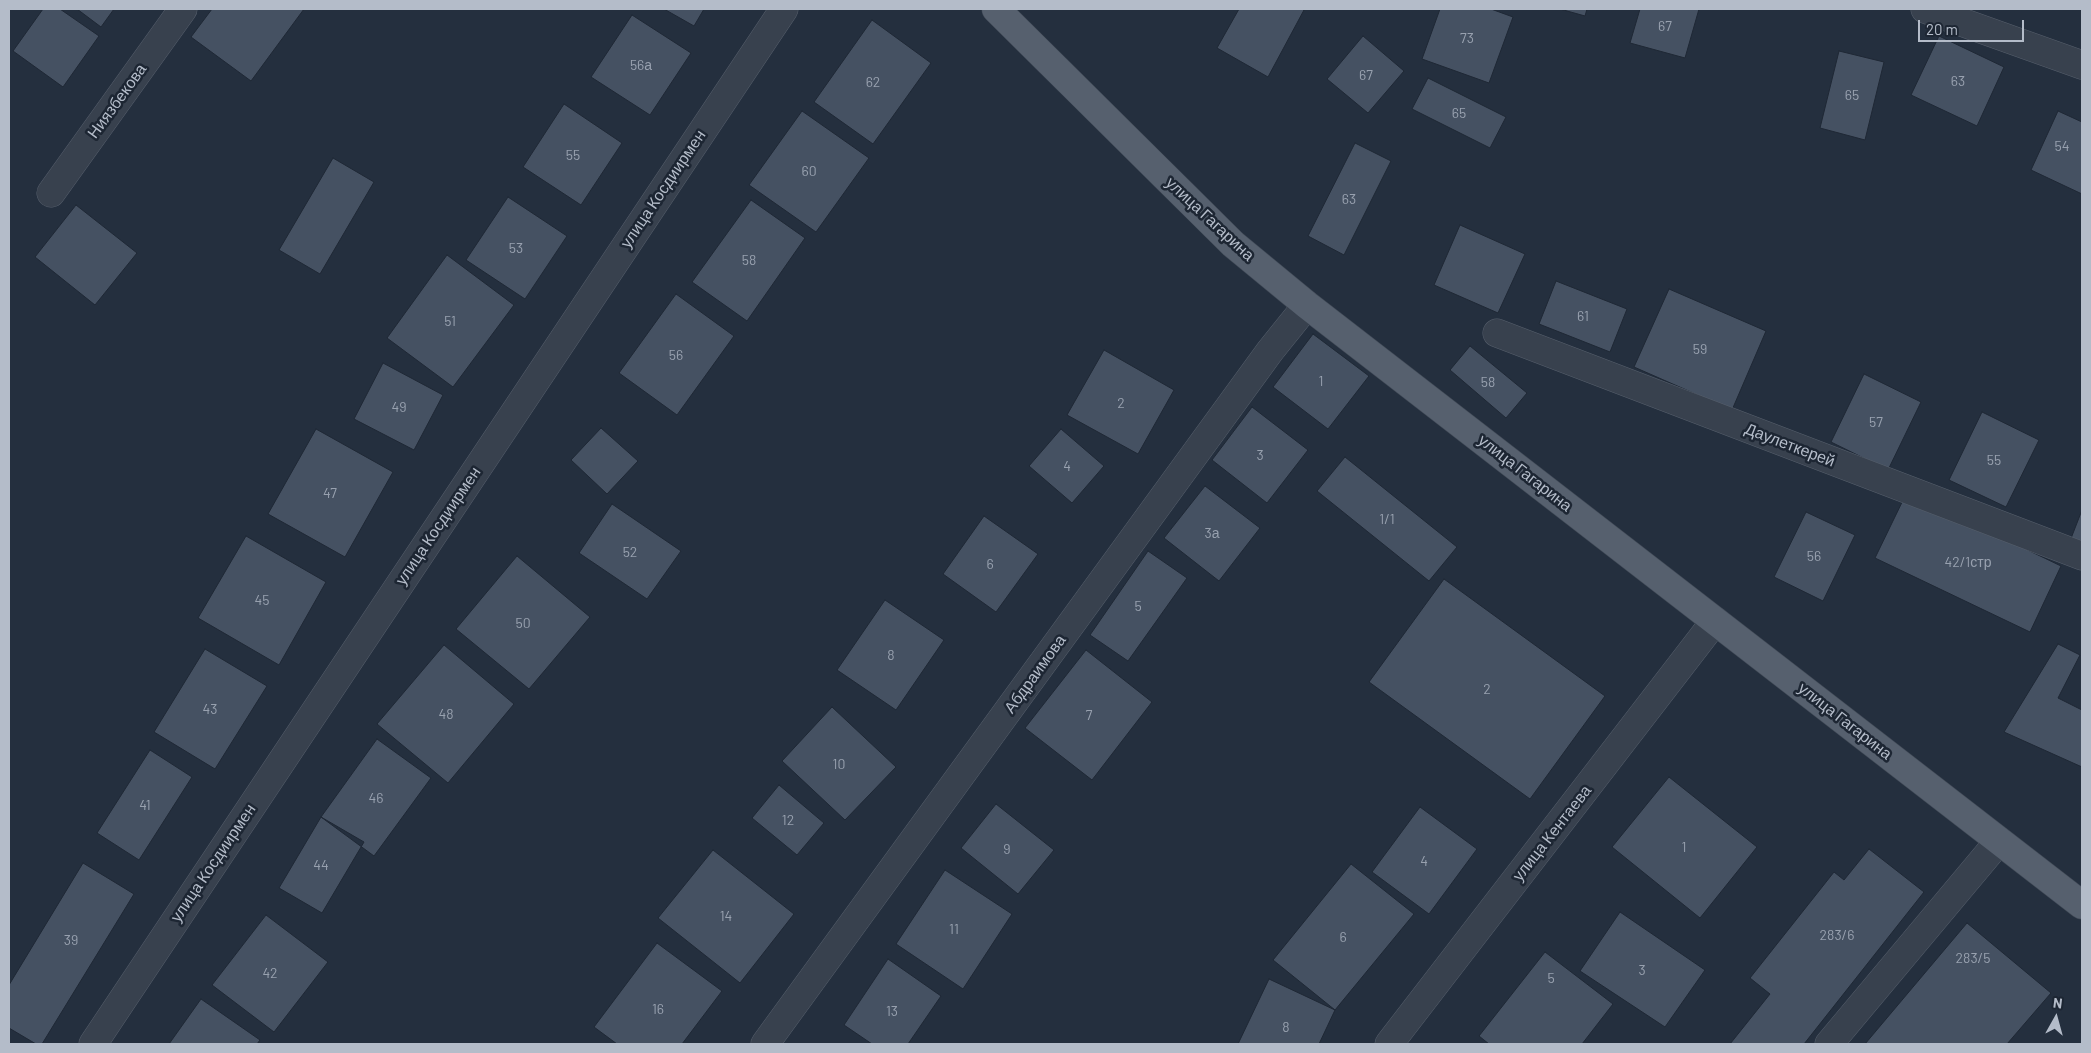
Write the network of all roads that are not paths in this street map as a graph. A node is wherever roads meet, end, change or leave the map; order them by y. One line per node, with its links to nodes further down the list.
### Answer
1 (183, 9): 6 (street, Ниязбекова)
2 (784, 9): 13 (street, улица Косдиирмен)
3 (996, 9): 7 (main road, улица Гагарина)
4 (1925, 9): 5 (street)
5 (2082, 65)
6 (51, 193)
7 (1307, 305): 10 (main road, улица Гагарина); 14 (street, Абдраимова)
8 (1497, 333): 9 (street, Даулеткерей)
9 (2082, 556)
10 (1715, 621): 11 (main road, улица Гагарина); 15 (street, улица Кентаева)
11 (1999, 841): 12 (main road, улица Гагарина); 16 (street)
12 (2082, 905)
13 (93, 1044)
14 (765, 1044)
15 (1389, 1044)
16 (1829, 1044)

